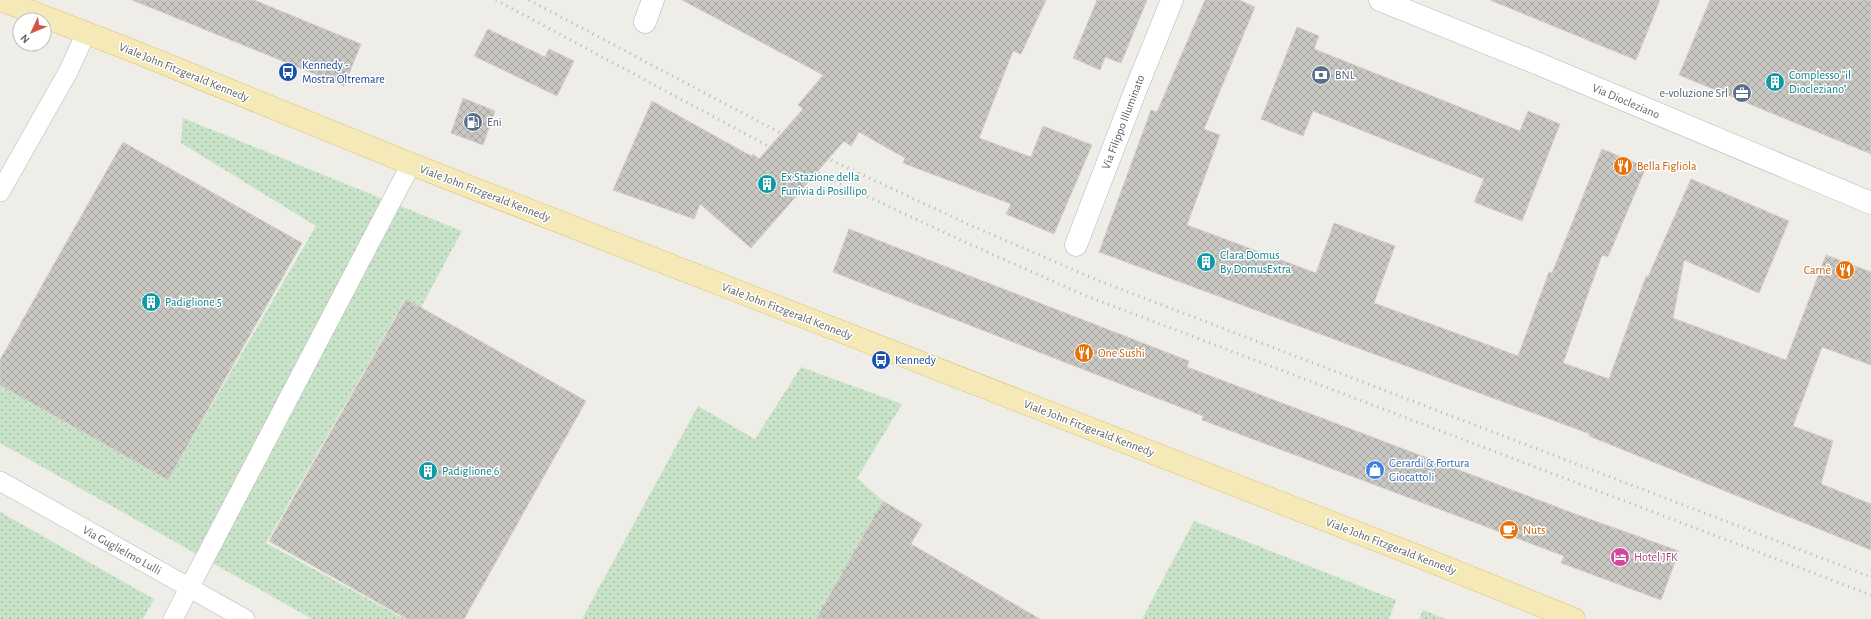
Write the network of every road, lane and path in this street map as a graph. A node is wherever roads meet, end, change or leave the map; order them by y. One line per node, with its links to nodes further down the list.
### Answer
1 (1, 0): 6 (main road, Viale John Fitzgerald Kennedy)
2 (653, 0): 5 (street)
3 (1172, 0): 10 (street, Via Filippo Illuminato)
4 (1380, 0): 9 (street, Via Diocleziano)
5 (645, 22)
6 (86, 33): 7 (main road, Viale John Fitzgerald Kennedy); 8 (street)
7 (411, 164): 12 (street); 15 (main road, Viale John Fitzgerald Kennedy)
8 (0, 192)
9 (1871, 203)
10 (1076, 245)
11 (0, 481): 12 (street, Via Guglielmo Lulli)
12 (190, 588): 13 (street); 14 (street, Via Guglielmo Lulli)
13 (173, 619)
14 (245, 619)
15 (1574, 619)

